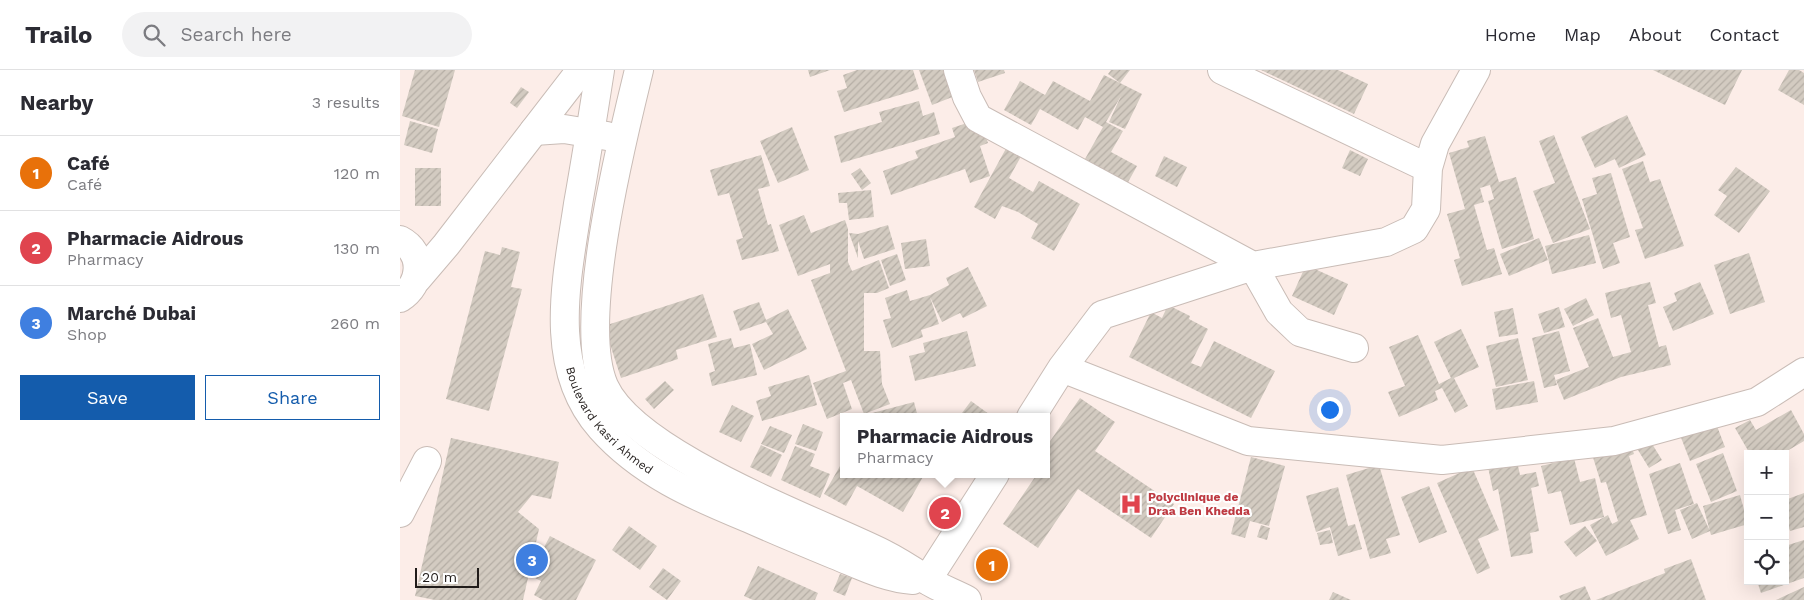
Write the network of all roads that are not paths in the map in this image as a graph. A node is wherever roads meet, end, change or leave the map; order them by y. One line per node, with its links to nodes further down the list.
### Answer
1 (581, 70): 7 (street)
2 (600, 70): 8 (street, Boulevard Kasri Ahmed)
3 (639, 70): 9 (street, Boulevard Kasri Ahmed)
4 (958, 70): 13 (street)
5 (1222, 70): 10 (street)
6 (1476, 70): 10 (street)
7 (534, 131): 8 (street); 11 (street)
8 (590, 134): 9 (street); 22 (street, Boulevard Kasri Ahmed)
9 (622, 138): 22 (street, Boulevard Kasri Ahmed)
10 (1428, 168): 13 (street)
11 (460, 226): 12 (street); 14 (street)
12 (404, 238): 14 (street)
13 (1253, 266): 15 (street); 16 (street)
14 (408, 289)
15 (1354, 348)
16 (1062, 368): 17 (street); 18 (street)
17 (1804, 372)
18 (1034, 413)
19 (427, 461): 21 (street)
20 (992, 478): 22 (street)
21 (400, 513)
22 (927, 580): 23 (street, Boulevard Kasri Ahmed)
23 (967, 600)

